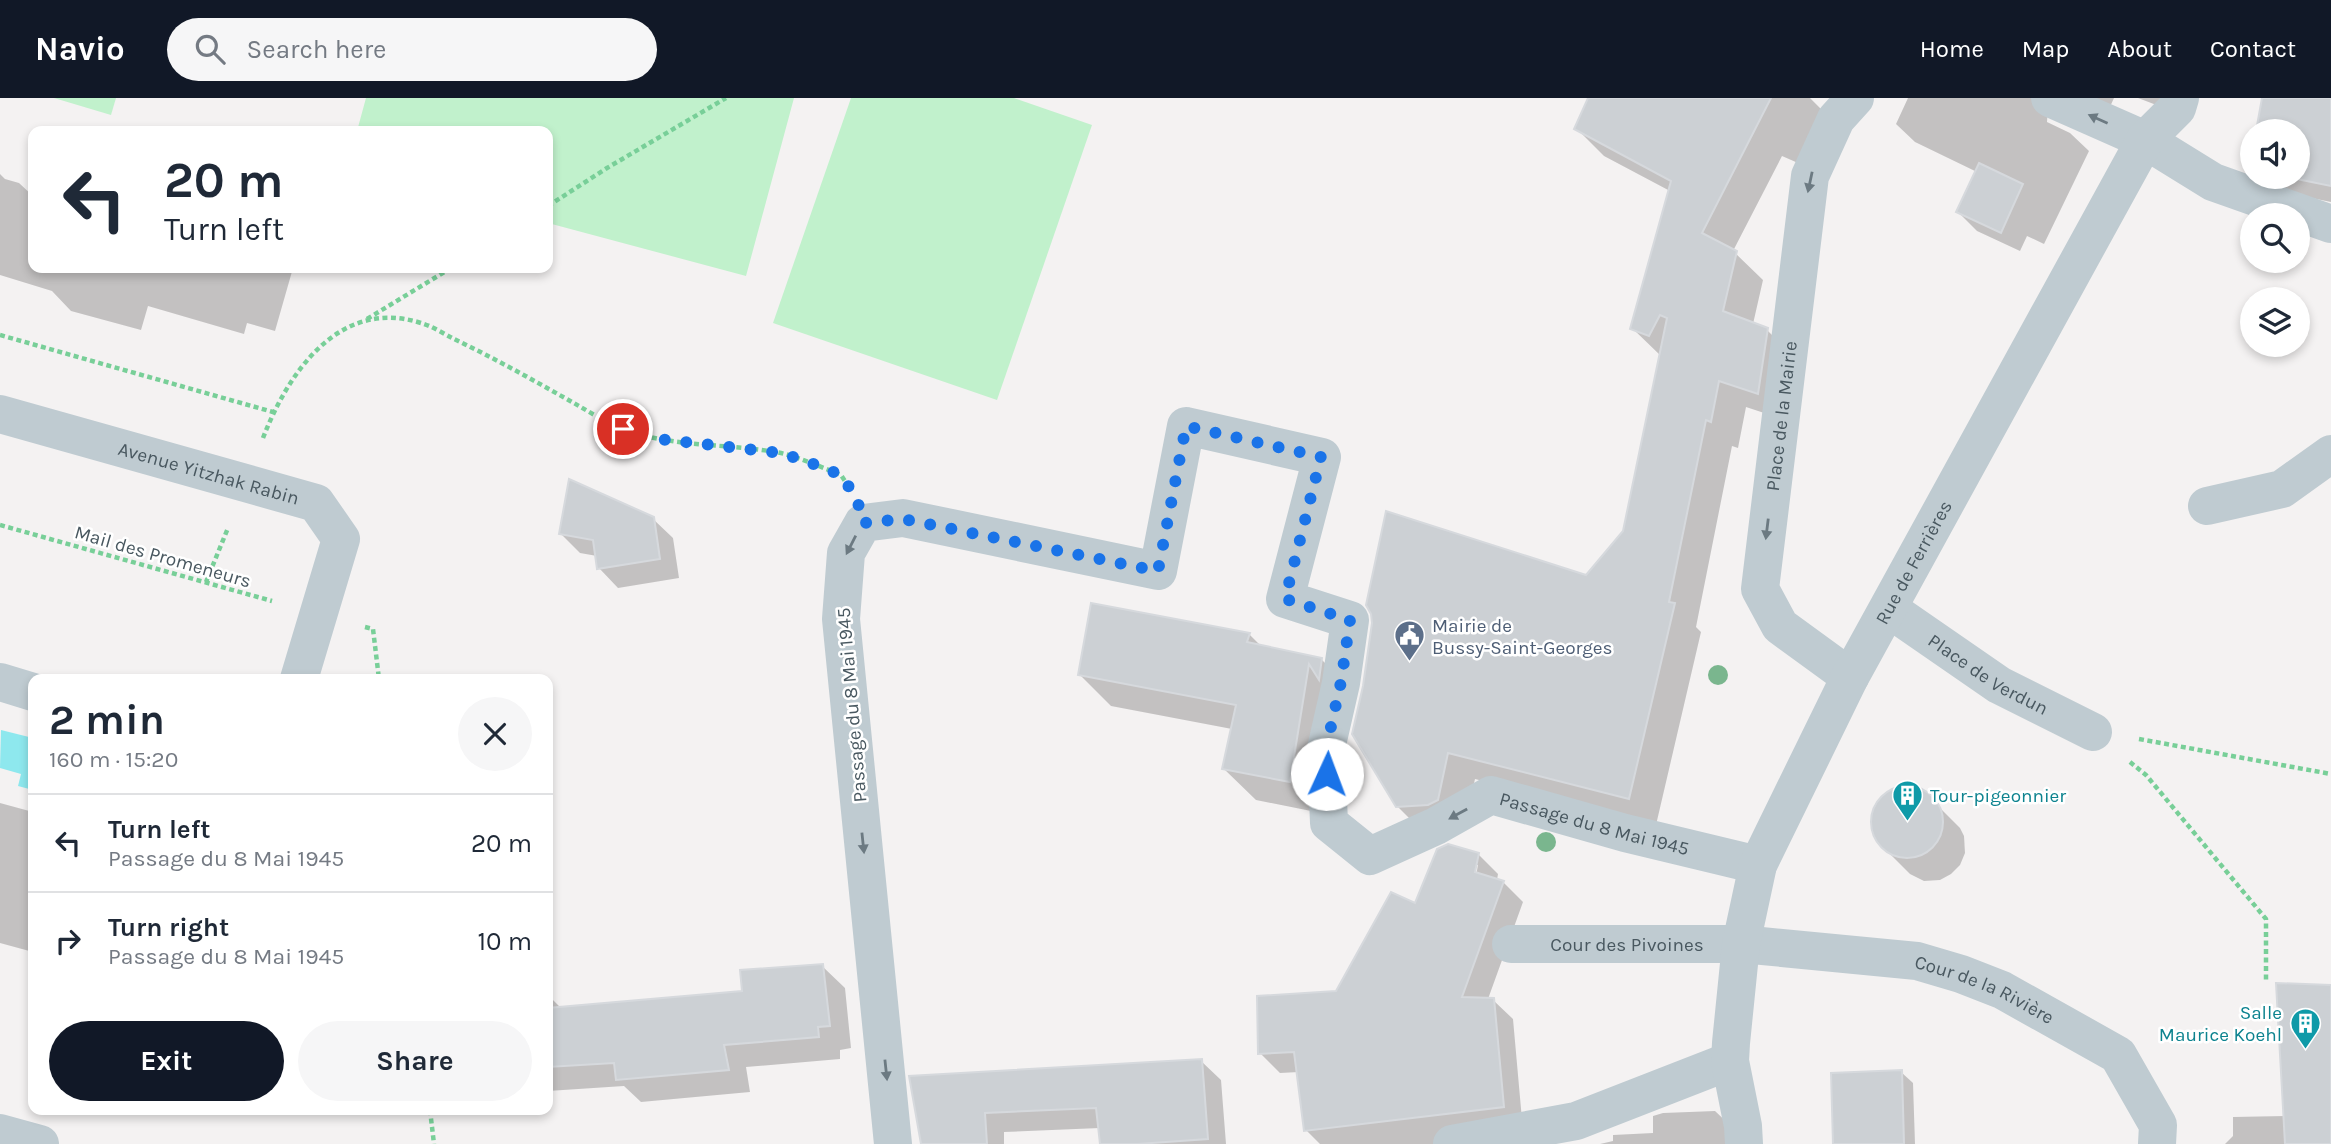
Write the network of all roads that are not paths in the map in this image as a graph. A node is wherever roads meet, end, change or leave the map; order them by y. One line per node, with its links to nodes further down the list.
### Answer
1 (2050, 98): 4 (street, one-way to 1)
2 (2180, 98): 4 (street, Rue de Ferrières)
3 (1845, 108): 11 (street, Place de la Mairie, one-way to 11)
4 (2145, 140): 5 (street); 9 (street, Rue de Ferrières)
5 (2331, 224)
6 (0, 414): 10 (street, Avenue Yitzhak Rabin)
7 (2331, 454): 8 (street)
8 (2207, 506)
9 (1889, 609): 11 (street, Rue de Ferrières); 14 (street, Place de Verdun)
10 (300, 674)
11 (1850, 677): 15 (street, Rue de Ferrières)
12 (0, 682): 13 (street)
13 (28, 690)
14 (2093, 732)
15 (1758, 864): 17 (street, Rue de Ferrières); 22 (street, Passage du 8 Mai 1945, one-way to 22)
16 (1511, 944): 17 (street, Cour des Pivoines)
17 (1741, 944): 18 (street, Rue de Ferrières); 25 (street, Cour de la Rivière)
18 (1730, 1061): 20 (street); 24 (street, Rue de Ferrières)
19 (0, 1133): 21 (street)
20 (1576, 1133): 23 (street)
21 (40, 1144)
22 (893, 1144)
23 (1452, 1144)
24 (1744, 1144)
25 (2157, 1144)

